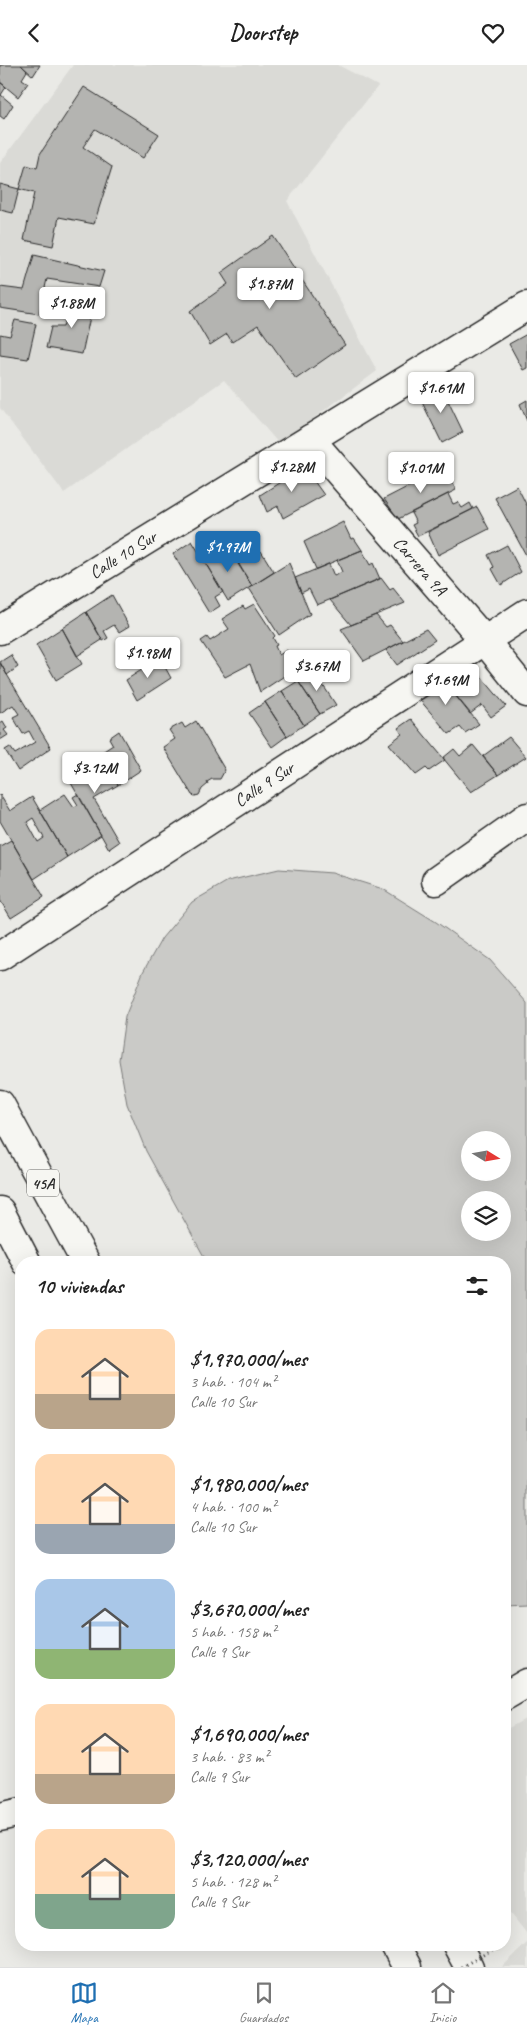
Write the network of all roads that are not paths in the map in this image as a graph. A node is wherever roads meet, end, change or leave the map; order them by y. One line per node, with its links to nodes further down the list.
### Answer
1 (527, 306): 2 (street, Calle 10 Sur)
2 (310, 439): 4 (street, Calle 10 Sur); 5 (street, Carrera 9A)
3 (527, 613): 5 (street, Calle 9 Sur)
4 (0, 630)
5 (485, 641): 6 (street, Carrera 9A); 9 (street, Calle 9 Sur)
6 (527, 693)
7 (527, 817): 8 (street)
8 (436, 881)
9 (0, 956)
10 (0, 1104): 13 (street, 45A)
11 (0, 1211): 12 (street)
12 (23, 1256)
13 (82, 1256)
14 (527, 1683): 15 (street)
15 (511, 1692)
16 (15, 1813): 17 (street)
17 (0, 1817)
18 (398, 1951): 20 (street)
19 (460, 1951): 21 (street)
20 (407, 1967)
21 (469, 1967)

